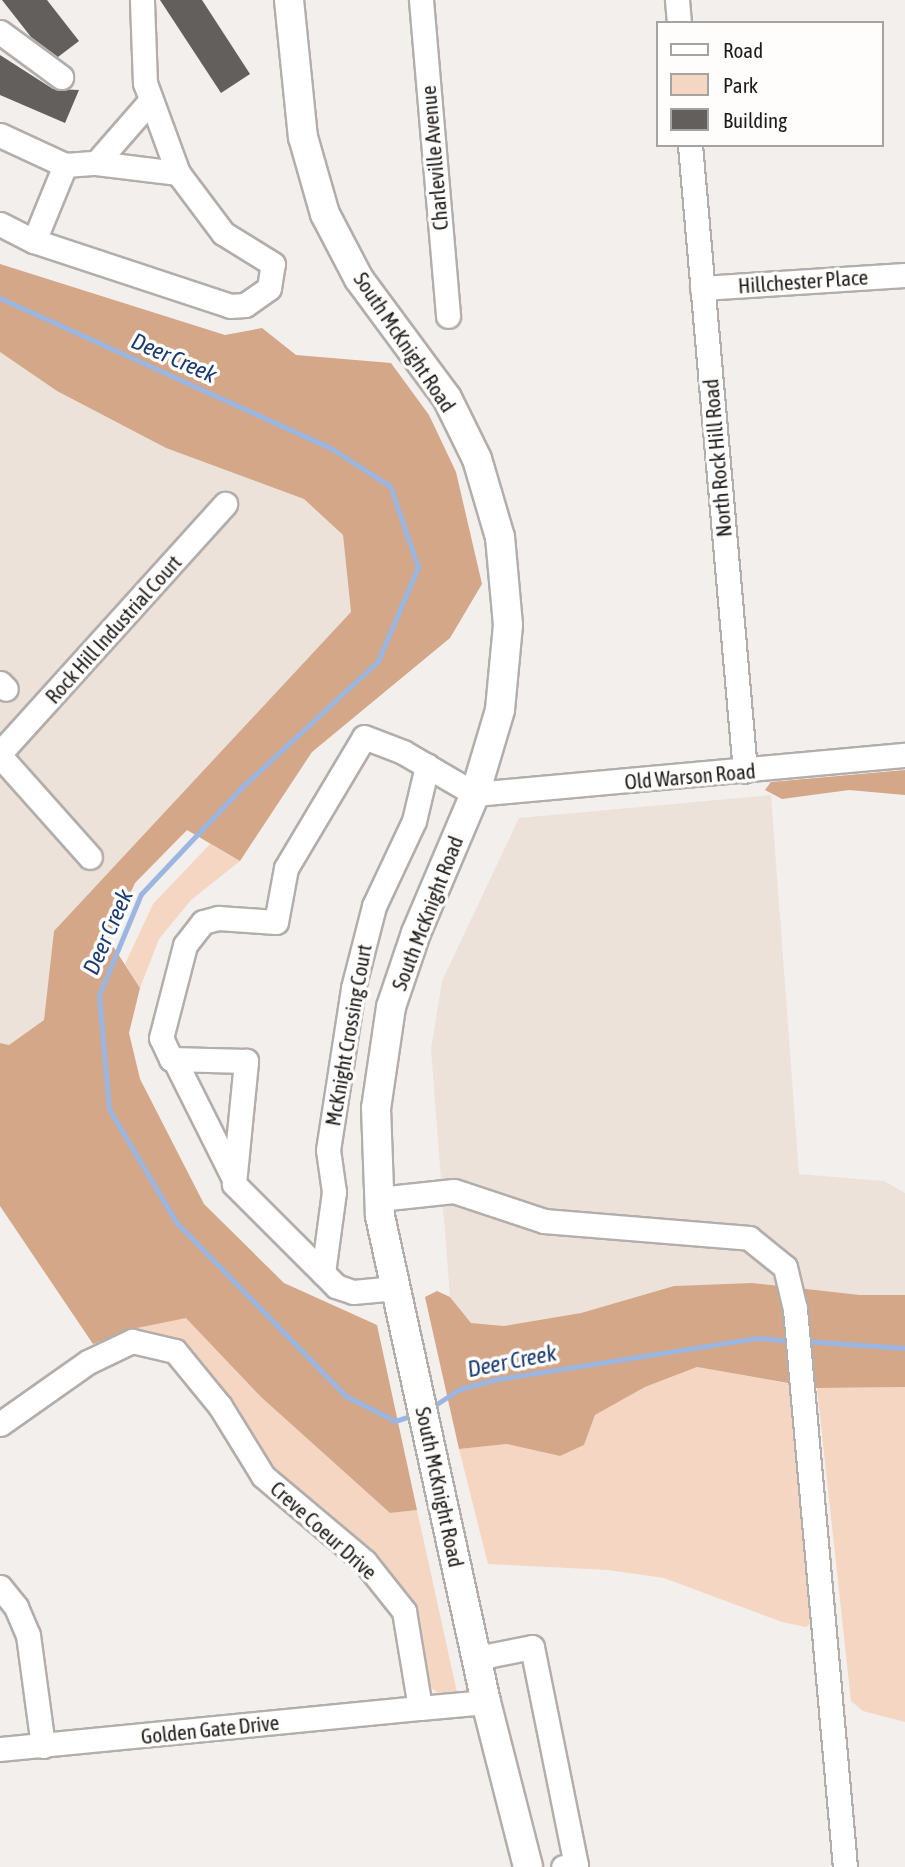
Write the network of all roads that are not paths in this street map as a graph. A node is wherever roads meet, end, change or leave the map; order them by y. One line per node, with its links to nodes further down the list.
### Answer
1 (142, 0): 8 (street)
2 (289, 0): 24 (main road, South McKnight Road)
3 (421, 0): 18 (street, Charleville Avenue)
4 (677, 0): 5 (street)
5 (679, 21)
6 (0, 32): 7 (street)
7 (61, 77)
8 (150, 101): 11 (street); 13 (street)
9 (0, 135): 12 (street)
10 (690, 147): 17 (street, North Rock Hill Road)
11 (96, 163): 12 (street); 13 (street)
12 (65, 165): 15 (street)
13 (178, 173): 15 (street)
14 (0, 224): 15 (street)
15 (34, 241)
16 (905, 275): 17 (street, Hillchester Place)
17 (702, 288): 23 (street, North Rock Hill Road)
18 (448, 316)
19 (225, 505): 20 (street, Rock Hill Industrial Court)
20 (0, 754): 25 (street, Rock Hill Industrial Court)
21 (905, 755): 23 (street, Old Warson Road)
22 (427, 766): 24 (street); 26 (street); 29 (street, McKnight Crossing Court)
23 (745, 771): 24 (street, Old Warson Road)
24 (475, 794): 28 (main road, South McKnight Road)
25 (90, 857)
26 (174, 1059): 27 (street); 27 (street)
27 (234, 1180): 29 (street)
28 (379, 1199): 30 (main road, South McKnight Road); 40 (street)
29 (323, 1273): 30 (street)
30 (396, 1287): 33 (main road, South McKnight Road)
31 (0, 1424): 35 (street, Creve Coeur Drive)
32 (0, 1587): 36 (street)
33 (477, 1658): 34 (main road, South McKnight Road); 38 (street)
34 (486, 1702): 35 (street); 39 (main road, South McKnight Road)
35 (420, 1708): 36 (street, Golden Gate Drive)
36 (43, 1746): 37 (street, Golden Gate Drive)
37 (0, 1749)
38 (572, 1866)
39 (528, 1867)
40 (845, 1867)

